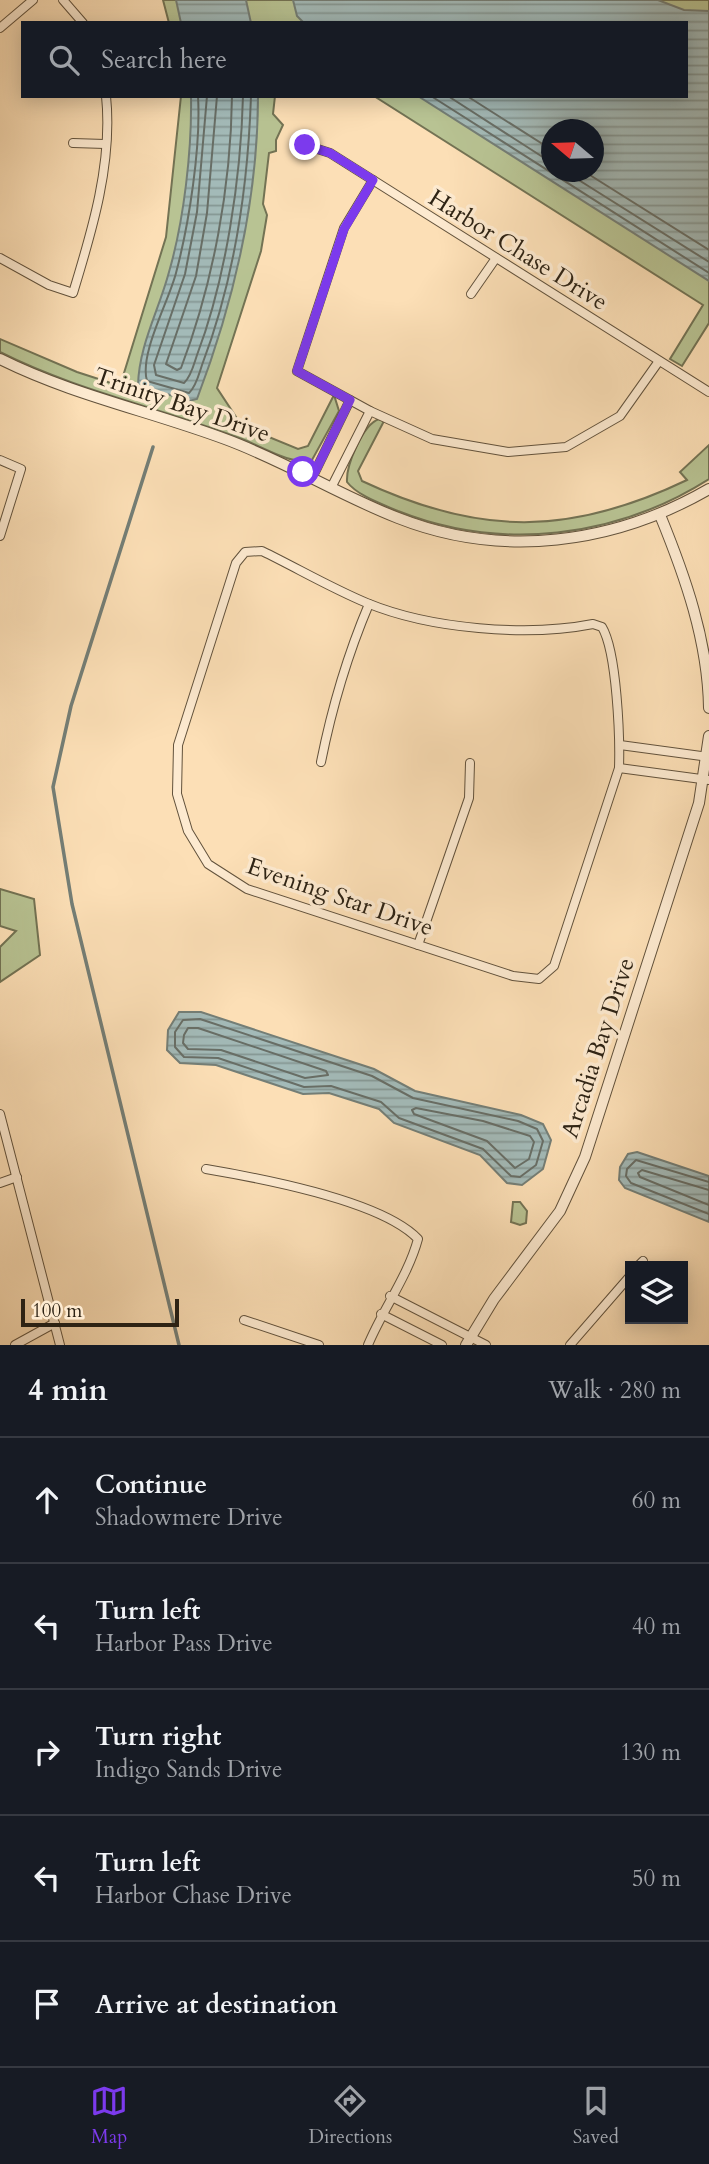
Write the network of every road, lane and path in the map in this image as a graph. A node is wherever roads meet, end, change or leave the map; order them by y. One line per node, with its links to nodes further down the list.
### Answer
1 (33, 0): 4 (street)
2 (63, 0): 3 (street)
3 (81, 21)
4 (0, 28)
5 (106, 98): 7 (street)
6 (74, 143): 7 (street)
7 (105, 144): 10 (street)
8 (305, 145): 9 (street, Harbor Chase Drive)
9 (373, 180): 11 (street, Harbor Chase Drive); 16 (street)
10 (0, 258)
11 (496, 258): 12 (street); 14 (street, Harbor Chase Drive)
12 (471, 295)
13 (0, 359): 19 (street, Trinity Bay Drive)
14 (659, 361): 15 (street, Harbor Chase Drive); 17 (street)
15 (709, 392)
16 (350, 400): 17 (street); 19 (street)
17 (370, 411): 20 (street)
18 (0, 460): 23 (street)
19 (313, 476): 20 (street, Trinity Bay Drive)
20 (332, 486): 22 (street, Trinity Bay Drive)
21 (709, 489): 22 (street, Trinity Bay Drive)
22 (660, 515): 25 (street)
23 (0, 536)
24 (369, 604): 27 (street); 29 (street); 33 (street, Evening Star Drive)
25 (709, 708)
26 (709, 736): 28 (street, Arcadia Bay Drive)
27 (620, 745): 28 (street); 31 (street)
28 (708, 757): 32 (street, Arcadia Bay Drive)
29 (321, 762)
30 (470, 763): 33 (street)
31 (619, 768): 32 (street); 33 (street, Evening Star Drive)
32 (706, 779): 43 (street, Arcadia Bay Drive)
33 (418, 945)
34 (0, 1114): 36 (street)
35 (206, 1169): 39 (street)
36 (17, 1177): 37 (street); 42 (street)
37 (0, 1184)
38 (625, 1282): 50 (street)
39 (390, 1296): 40 (street); 43 (street)
40 (381, 1314): 47 (street); 48 (street)
41 (244, 1320): 46 (street)
42 (55, 1323): 44 (street); 45 (street)
43 (468, 1341): 49 (street)
44 (15, 1345)
45 (60, 1345)
46 (319, 1345)
47 (368, 1345)
48 (442, 1345)
49 (486, 1345)
50 (569, 1345)

